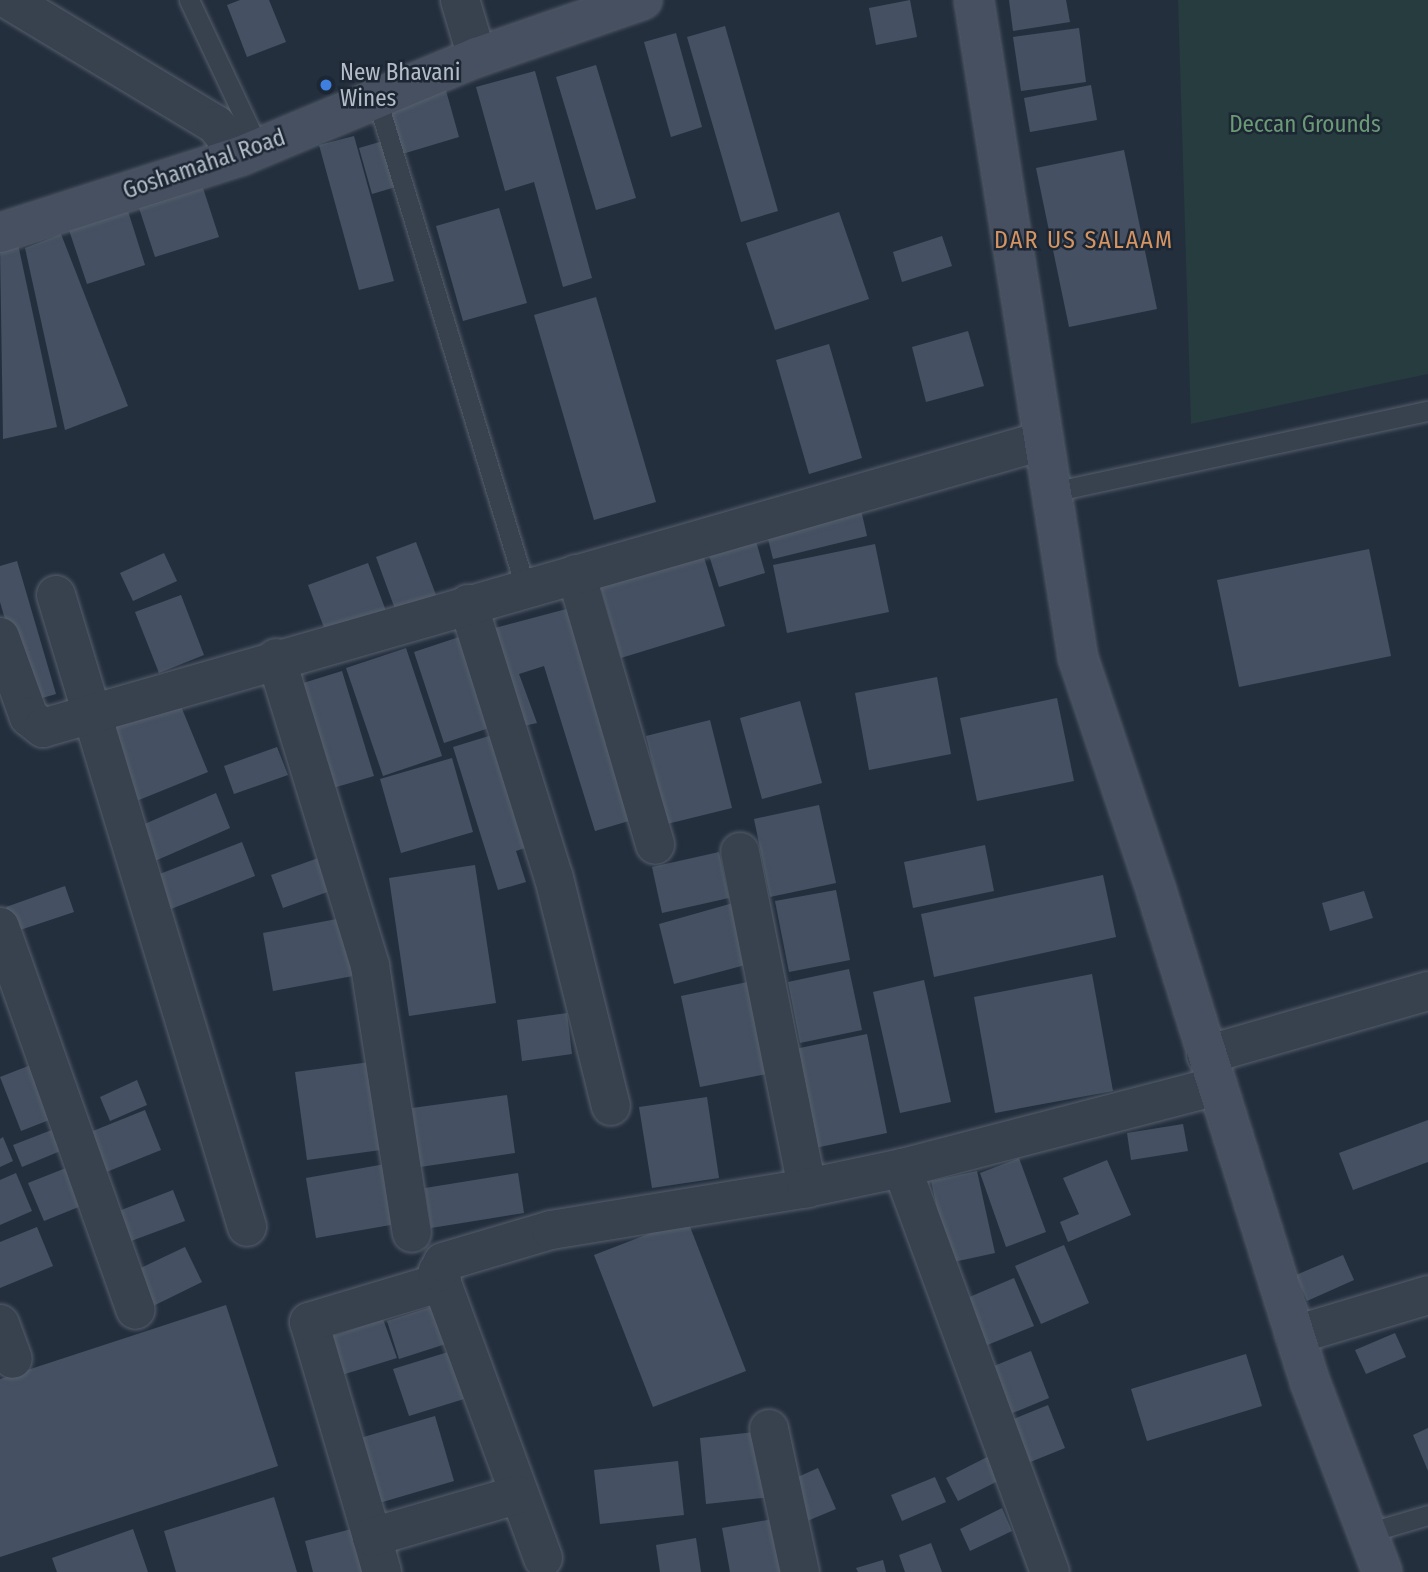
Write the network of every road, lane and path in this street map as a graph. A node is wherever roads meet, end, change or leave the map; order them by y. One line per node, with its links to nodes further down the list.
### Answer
1 (9, 0): 8 (street)
2 (189, 0): 8 (lane)
3 (460, 0): 6 (street)
4 (642, 0): 6 (street, Goshamahal Road)
5 (974, 0): 11 (street)
6 (477, 57): 7 (street, Goshamahal Road)
7 (376, 96): 8 (street, Goshamahal Road); 14 (lane)
8 (249, 152): 9 (street, Goshamahal Road)
9 (0, 233)
10 (1428, 411): 12 (lane)
11 (1042, 441): 12 (street); 13 (street)
12 (1052, 492): 24 (street)
13 (576, 574): 14 (street); 20 (street)
14 (526, 590): 16 (street)
15 (56, 595): 19 (street)
16 (468, 604): 18 (street); 25 (street)
17 (0, 638): 19 (street)
18 (276, 658): 19 (street); 29 (street)
19 (91, 712): 28 (street)
20 (655, 845)
21 (740, 852): 27 (street)
22 (0, 927): 32 (street)
23 (1428, 991): 24 (street)
24 (1211, 1071): 26 (street); 34 (street)
25 (611, 1105)
26 (902, 1168): 27 (street); 43 (street)
27 (807, 1188): 30 (street)
28 (247, 1227)
29 (412, 1233)
30 (442, 1282): 37 (street); 40 (street)
31 (1428, 1295): 34 (street)
32 (136, 1310)
33 (0, 1324): 35 (street)
34 (1295, 1335): 39 (street)
35 (13, 1359)
36 (769, 1429): 42 (street)
37 (517, 1495): 40 (street); 41 (street)
38 (1428, 1515): 39 (lane)
39 (1367, 1533): 44 (street)
40 (377, 1555)
41 (543, 1558)
42 (800, 1572)
43 (1050, 1572)
44 (1382, 1572)

